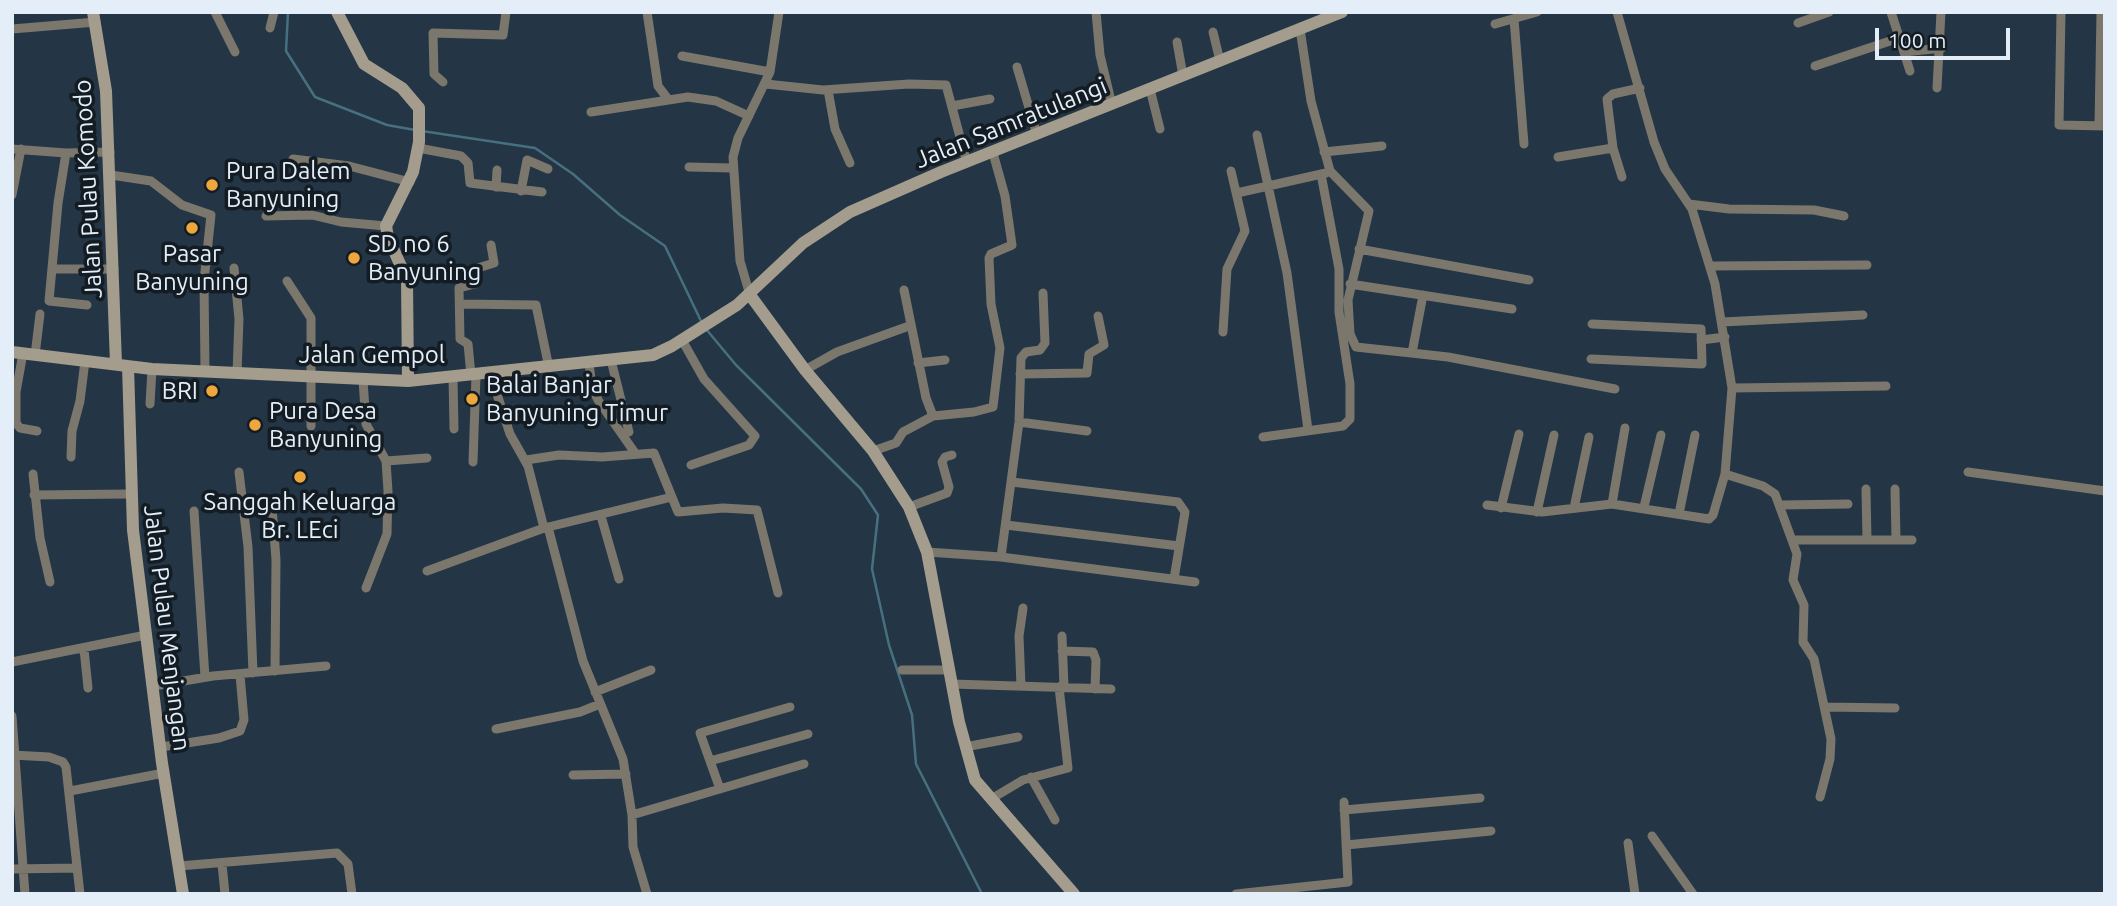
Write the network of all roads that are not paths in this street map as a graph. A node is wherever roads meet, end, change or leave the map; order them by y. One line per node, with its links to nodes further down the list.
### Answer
1 (215, 12): 28 (street)
2 (274, 12): 20 (street)
3 (337, 12): 53 (street)
4 (506, 12): 36 (street)
5 (648, 12): 42 (street)
6 (779, 12): 34 (street)
7 (1096, 12): 44 (street)
8 (1342, 12): 22 (street, Jalan Samratulangi)
9 (1537, 12): 17 (street)
10 (1617, 12): 38 (street)
11 (1829, 12): 18 (street)
12 (1891, 12): 24 (street)
13 (1941, 12): 26 (street)
14 (2061, 12): 48 (street)
15 (2101, 12): 48 (street)
16 (95, 17): 21 (street); 57 (street, Jalan Pulau Komodo)
17 (1514, 19): 19 (street); 52 (street)
18 (1798, 23)
19 (1495, 24)
20 (270, 27)
21 (12, 29)
22 (1300, 29): 30 (street, Jalan Samratulangi); 58 (street)
23 (1213, 32): 30 (street)
24 (1899, 38): 27 (street); 31 (street)
25 (1177, 42): 35 (street)
26 (1942, 48): 27 (street); 39 (street)
27 (1904, 51): 33 (street)
28 (235, 52)
29 (682, 55): 34 (street)
30 (1220, 61): 35 (street, Jalan Samratulangi)
31 (1815, 66)
32 (1017, 67): 50 (street)
33 (1910, 71)
34 (770, 72): 37 (street)
35 (1183, 76): 40 (street, Jalan Samratulangi)
36 (443, 82)
37 (766, 84): 41 (street); 47 (street)
38 (1640, 88): 55 (street); 80 (street)
39 (1937, 88)
40 (1150, 89): 44 (street, Jalan Samratulangi); 49 (street)
41 (828, 90): 45 (street); 63 (street)
42 (668, 99): 46 (street); 47 (street)
43 (990, 99): 45 (street)
44 (1112, 105): 50 (street, Jalan Samratulangi)
45 (952, 106): 64 (street)
46 (591, 112)
47 (748, 116): 66 (street)
48 (2102, 126)
49 (1160, 129)
50 (1037, 135): 60 (street, Jalan Samratulangi)
51 (1257, 135): 74 (street)
52 (1524, 144)
53 (418, 145): 73 (street); 75 (street)
54 (1382, 146): 58 (street)
55 (1613, 148): 61 (street); 72 (street)
56 (17, 149): 59 (street); 79 (street)
57 (110, 152): 59 (street); 71 (street, Jalan Pulau Komodo)
58 (1324, 152): 70 (street)
59 (66, 153): 89 (street)
60 (993, 153): 64 (street, Jalan Samratulangi); 139 (street)
61 (1558, 156)
62 (293, 159): 73 (street)
63 (850, 163)
64 (967, 163): 98 (street, Jalan Samratulangi)
65 (689, 167): 66 (street)
66 (732, 167): 98 (street)
67 (548, 169): 76 (street)
68 (497, 170): 75 (street)
69 (1231, 171): 78 (street)
70 (1326, 173): 74 (street); 85 (street); 144 (street)
71 (111, 175): 90 (street, Jalan Pulau Komodo); 95 (street)
72 (1622, 177)
73 (410, 182): 83 (street)
74 (1269, 186): 78 (street); 144 (street)
75 (496, 187): 76 (street)
76 (521, 191): 77 (street)
77 (542, 192)
78 (1237, 193): 110 (street)
79 (12, 195)
80 (1689, 204): 82 (street); 87 (street)
81 (266, 216): 83 (street)
82 (1844, 216)
83 (386, 226): 134 (street)
84 (491, 246): 100 (street)
85 (1359, 249): 91 (street); 94 (street)
86 (1867, 265): 87 (street)
87 (1710, 266): 107 (street)
88 (234, 268): 127 (street)
89 (52, 269): 90 (street); 101 (street)
90 (114, 269): 122 (street, Jalan Pulau Komodo)
91 (1529, 280)
92 (287, 281): 131 (street)
93 (161, 282): 95 (street)
94 (1350, 284): 99 (street); 115 (street)
95 (204, 289): 126 (street)
96 (904, 290): 109 (street)
97 (1044, 293): 130 (street)
98 (750, 295): 105 (street, Jalan Samratulangi); 125 (street)
99 (1423, 295): 102 (street); 115 (street)
100 (460, 304): 123 (street); 129 (street)
101 (87, 305)
102 (1512, 309)
103 (40, 314): 114 (street)
104 (1863, 315): 107 (street)
105 (720, 316): 112 (street, Jalan Gempol)
106 (1098, 316): 130 (street)
107 (1723, 322): 111 (street)
108 (1592, 324): 113 (street)
109 (909, 326): 121 (street); 125 (street)
110 (1223, 332)
111 (1725, 337): 113 (street); 136 (street)
112 (682, 340): 118 (street, Jalan Gempol); 162 (street)
113 (1701, 340): 116 (street)
114 (23, 353): 117 (street, Jalan Gempol); 145 (street)
115 (1412, 353): 137 (street)
116 (1591, 359)
117 (85, 360): 122 (street, Jalan Gempol); 157 (street)
118 (611, 360): 120 (street, Jalan Gempol); 147 (street)
119 (945, 360): 121 (street)
120 (589, 363): 123 (street, Jalan Gempol); 155 (street)
121 (918, 363): 139 (street)
122 (122, 365): 124 (street, Jalan Gempol); 171 (street, Jalan Pulau Menjangan)
123 (549, 368): 128 (street, Jalan Gempol)
124 (152, 369): 126 (street, Jalan Gempol); 138 (street)
125 (805, 370): 154 (street)
126 (205, 372): 127 (street, Jalan Gempol)
127 (237, 373): 131 (street, Jalan Gempol)
128 (490, 373): 129 (street, Jalan Gempol); 159 (street)
129 (473, 374): 132 (street, Jalan Gempol); 161 (street)
130 (1020, 374): 140 (street)
131 (313, 377): 133 (street, Jalan Gempol); 141 (street)
132 (453, 377): 134 (street, Jalan Gempol); 143 (street)
133 (363, 380): 134 (street, Jalan Gempol); 160 (street)
134 (408, 381)
135 (1886, 386): 136 (street)
136 (1731, 388): 166 (street)
137 (1615, 389)
138 (149, 404)
139 (933, 416): 154 (street)
140 (1019, 422): 146 (street); 167 (street)
141 (311, 426)
142 (1625, 428): 174 (street)
143 (454, 429)
144 (1308, 430): 152 (street)
145 (37, 431)
146 (1087, 431)
147 (629, 432)
148 (1519, 434): 181 (street)
149 (1554, 435): 184 (street)
150 (1661, 435): 180 (street)
151 (1695, 435): 185 (street)
152 (1263, 437)
153 (1589, 437): 182 (street)
154 (873, 452): 179 (street)
155 (635, 453): 159 (street); 173 (street)
156 (952, 455): 179 (street)
157 (71, 457)
158 (427, 457): 160 (street)
159 (526, 460): 188 (street)
160 (386, 461): 201 (street)
161 (473, 462)
162 (691, 465)
163 (239, 472): 214 (street)
164 (1968, 472): 170 (street)
165 (33, 474): 172 (street)
166 (1726, 474): 177 (street); 185 (street)
167 (1013, 482): 187 (street); 193 (street)
168 (1866, 489): 190 (street)
169 (1895, 489): 191 (street)
170 (2105, 491)
171 (129, 494): 172 (street); 204 (street, Jalan Pulau Menjangan)
172 (34, 495): 199 (street)
173 (673, 497): 186 (street); 202 (street)
174 (1612, 504): 180 (street); 182 (street)
175 (1848, 504): 177 (street)
176 (1487, 505): 181 (street)
177 (1780, 505): 189 (street)
178 (272, 507): 213 (street)
179 (908, 507): 194 (street)
180 (1644, 507): 185 (street)
181 (1501, 508): 184 (street)
182 (1574, 508): 184 (street)
183 (194, 511): 216 (street)
184 (1537, 512)
185 (1679, 514)
186 (601, 516): 188 (street); 197 (street)
187 (1006, 525): 193 (street); 195 (street)
188 (546, 528): 196 (street); 224 (street)
189 (1792, 540): 190 (street); 227 (street)
190 (1867, 540): 191 (street)
191 (1896, 540): 192 (street)
192 (1912, 540)
193 (1180, 546): 198 (street)
194 (927, 552): 195 (street); 212 (street)
195 (1001, 556): 198 (street)
196 (427, 571)
197 (620, 579)
198 (1174, 579): 200 (street)
199 (50, 582)
200 (1195, 582)
201 (366, 588)
202 (778, 593)
203 (1023, 608): 219 (street)
204 (146, 635): 206 (street); 218 (street, Jalan Pulau Menjangan)
205 (1062, 636): 207 (street)
206 (84, 649): 208 (street); 221 (street)
207 (1062, 651): 220 (street); 222 (street)
208 (12, 662)
209 (326, 666): 213 (street)
210 (651, 670): 224 (street)
211 (902, 670): 212 (street)
212 (949, 670): 217 (street)
213 (275, 671): 214 (street)
214 (253, 673): 215 (street)
215 (240, 675): 216 (street); 233 (street)
216 (205, 677): 218 (street)
217 (952, 684): 219 (street); 234 (street)
218 (153, 686): 233 (street, Jalan Pulau Menjangan)
219 (1021, 686): 220 (street)
220 (1062, 687): 222 (street); 241 (street)
221 (88, 688)
222 (1095, 689): 223 (street)
223 (1111, 689)
224 (594, 692): 225 (street)
225 (600, 704): 230 (street); 239 (street)
226 (790, 707): 236 (street)
227 (1825, 707): 228 (street); 244 (street)
228 (1895, 708)
229 (12, 716): 235 (street)
230 (496, 729)
231 (808, 734): 236 (street)
232 (1018, 737): 234 (street)
233 (161, 747): 238 (street, Jalan Pulau Menjangan)
234 (965, 747): 246 (street)
235 (14, 755): 243 (street); 257 (street)
236 (709, 761): 242 (street)
237 (804, 764): 242 (street)
238 (164, 773): 243 (street); 254 (street, Jalan Pulau Menjangan)
239 (626, 774): 240 (street); 247 (street)
240 (573, 775)
241 (1031, 777): 246 (street); 248 (street)
242 (720, 789): 247 (street)
243 (70, 791): 255 (street)
244 (1820, 797)
245 (1480, 798): 252 (street)
246 (991, 799): 264 (street)
247 (632, 815): 263 (street)
248 (1055, 820)
249 (1491, 831): 252 (street)
250 (1652, 836): 267 (street)
251 (1628, 843): 266 (street)
252 (1346, 845): 265 (street)
253 (222, 864): 254 (street); 261 (street); 262 (street)
254 (178, 866): 260 (street, Jalan Pulau Menjangan)
255 (77, 868): 257 (street); 259 (street)
256 (12, 869): 257 (street)
257 (23, 870): 258 (street)
258 (24, 894)
259 (80, 894)
260 (183, 894)
261 (225, 894)
262 (352, 894)
263 (647, 894)
264 (1074, 894)
265 (1236, 894)
266 (1635, 894)
267 (1693, 894)

